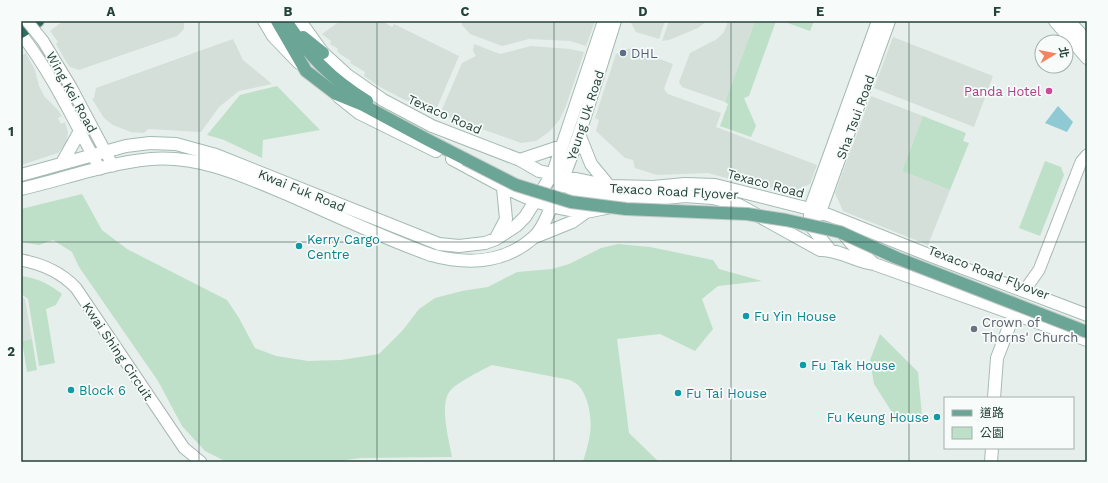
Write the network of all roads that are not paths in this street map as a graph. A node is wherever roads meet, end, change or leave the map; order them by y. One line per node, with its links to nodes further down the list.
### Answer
1 (27, 21): 19 (street, Wing Kei Road, bridge)
2 (38, 21): 11 (highway)
3 (264, 21): 14 (main road)
4 (604, 21): 18 (main road, Yeung Uk Road)
5 (615, 21): 17 (main road, Yeung Uk Road)
6 (878, 21): 37 (main road, Sha Tsui Road)
7 (889, 21): 37 (main road, Sha Tsui Road)
8 (1055, 21): 13 (main road)
9 (1070, 21): 12 (main road)
10 (287, 24): 14 (main road); 22 (main road, Texaco Road Flyover); 23 (main road, Texaco Road)
11 (21, 33): 16 (street, Wing Kei Road)
12 (1087, 40)
13 (1087, 58)
14 (306, 71): 15 (main road)
15 (336, 94): 22 (main road, Texaco Road Flyover); 31 (main road)
16 (80, 131): 21 (street, Wing Kei Road); 24 (main road)
17 (579, 134): 29 (main road, Yeung Uk Road); 30 (main road)
18 (562, 146): 23 (main road); 27 (main road, Yeung Uk Road)
19 (106, 152): 21 (main road, Kwai Fuk Road); 25 (street, Wing Kei Road); 41 (main road, Kwai Fuk Road)
20 (1087, 154): 45 (street)
21 (93, 156): 24 (main road, Kwai Fuk Road); 26 (street, Wing Kei Road)
22 (467, 156): 48 (main road, Texaco Road Flyover); 49 (main road, Texaco Road Flyover, bridge)
23 (520, 160): 27 (main road, Texaco Road)
24 (62, 162): 28 (main road, Kwai Fuk Road)
25 (113, 166): 26 (main road, Kwai Fuk Road); 40 (main road, Kwai Fuk Road)
26 (100, 169): 32 (main road, Kwai Fuk Road)
27 (553, 173): 29 (main road); 34 (main road, Kwai Fuk Road)
28 (21, 175)
29 (563, 181): 30 (main road, Texaco Road); 33 (main road); 35 (main road, Yeung Uk Road)
30 (609, 186): 37 (main road, Texaco Road)
31 (503, 188): 34 (main road); 41 (main road)
32 (21, 189)
33 (646, 200): 36 (main road); 39 (main road)
34 (534, 201): 35 (main road); 41 (main road, Kwai Fuk Road)
35 (551, 207): 36 (main road); 40 (main road, Kwai Fuk Road)
36 (586, 212): 40 (main road)
37 (820, 212): 38 (main road); 44 (main road); 45 (main road, Texaco Road)
38 (810, 226): 39 (main road); 42 (main road)
39 (787, 231): 42 (main road)
40 (535, 237)
41 (496, 239)
42 (830, 250): 44 (main road)
43 (21, 260): 53 (street, Kwai Shing Circuit)
44 (874, 264): 46 (main road)
45 (1024, 291): 47 (main road, Texaco Road)
46 (1011, 312): 50 (main road); 51 (main road)
47 (1087, 315)
48 (1087, 325)
49 (1087, 332)
50 (1087, 340)
51 (994, 397)
52 (992, 449): 54 (main road)
53 (200, 462)
54 (991, 462)

